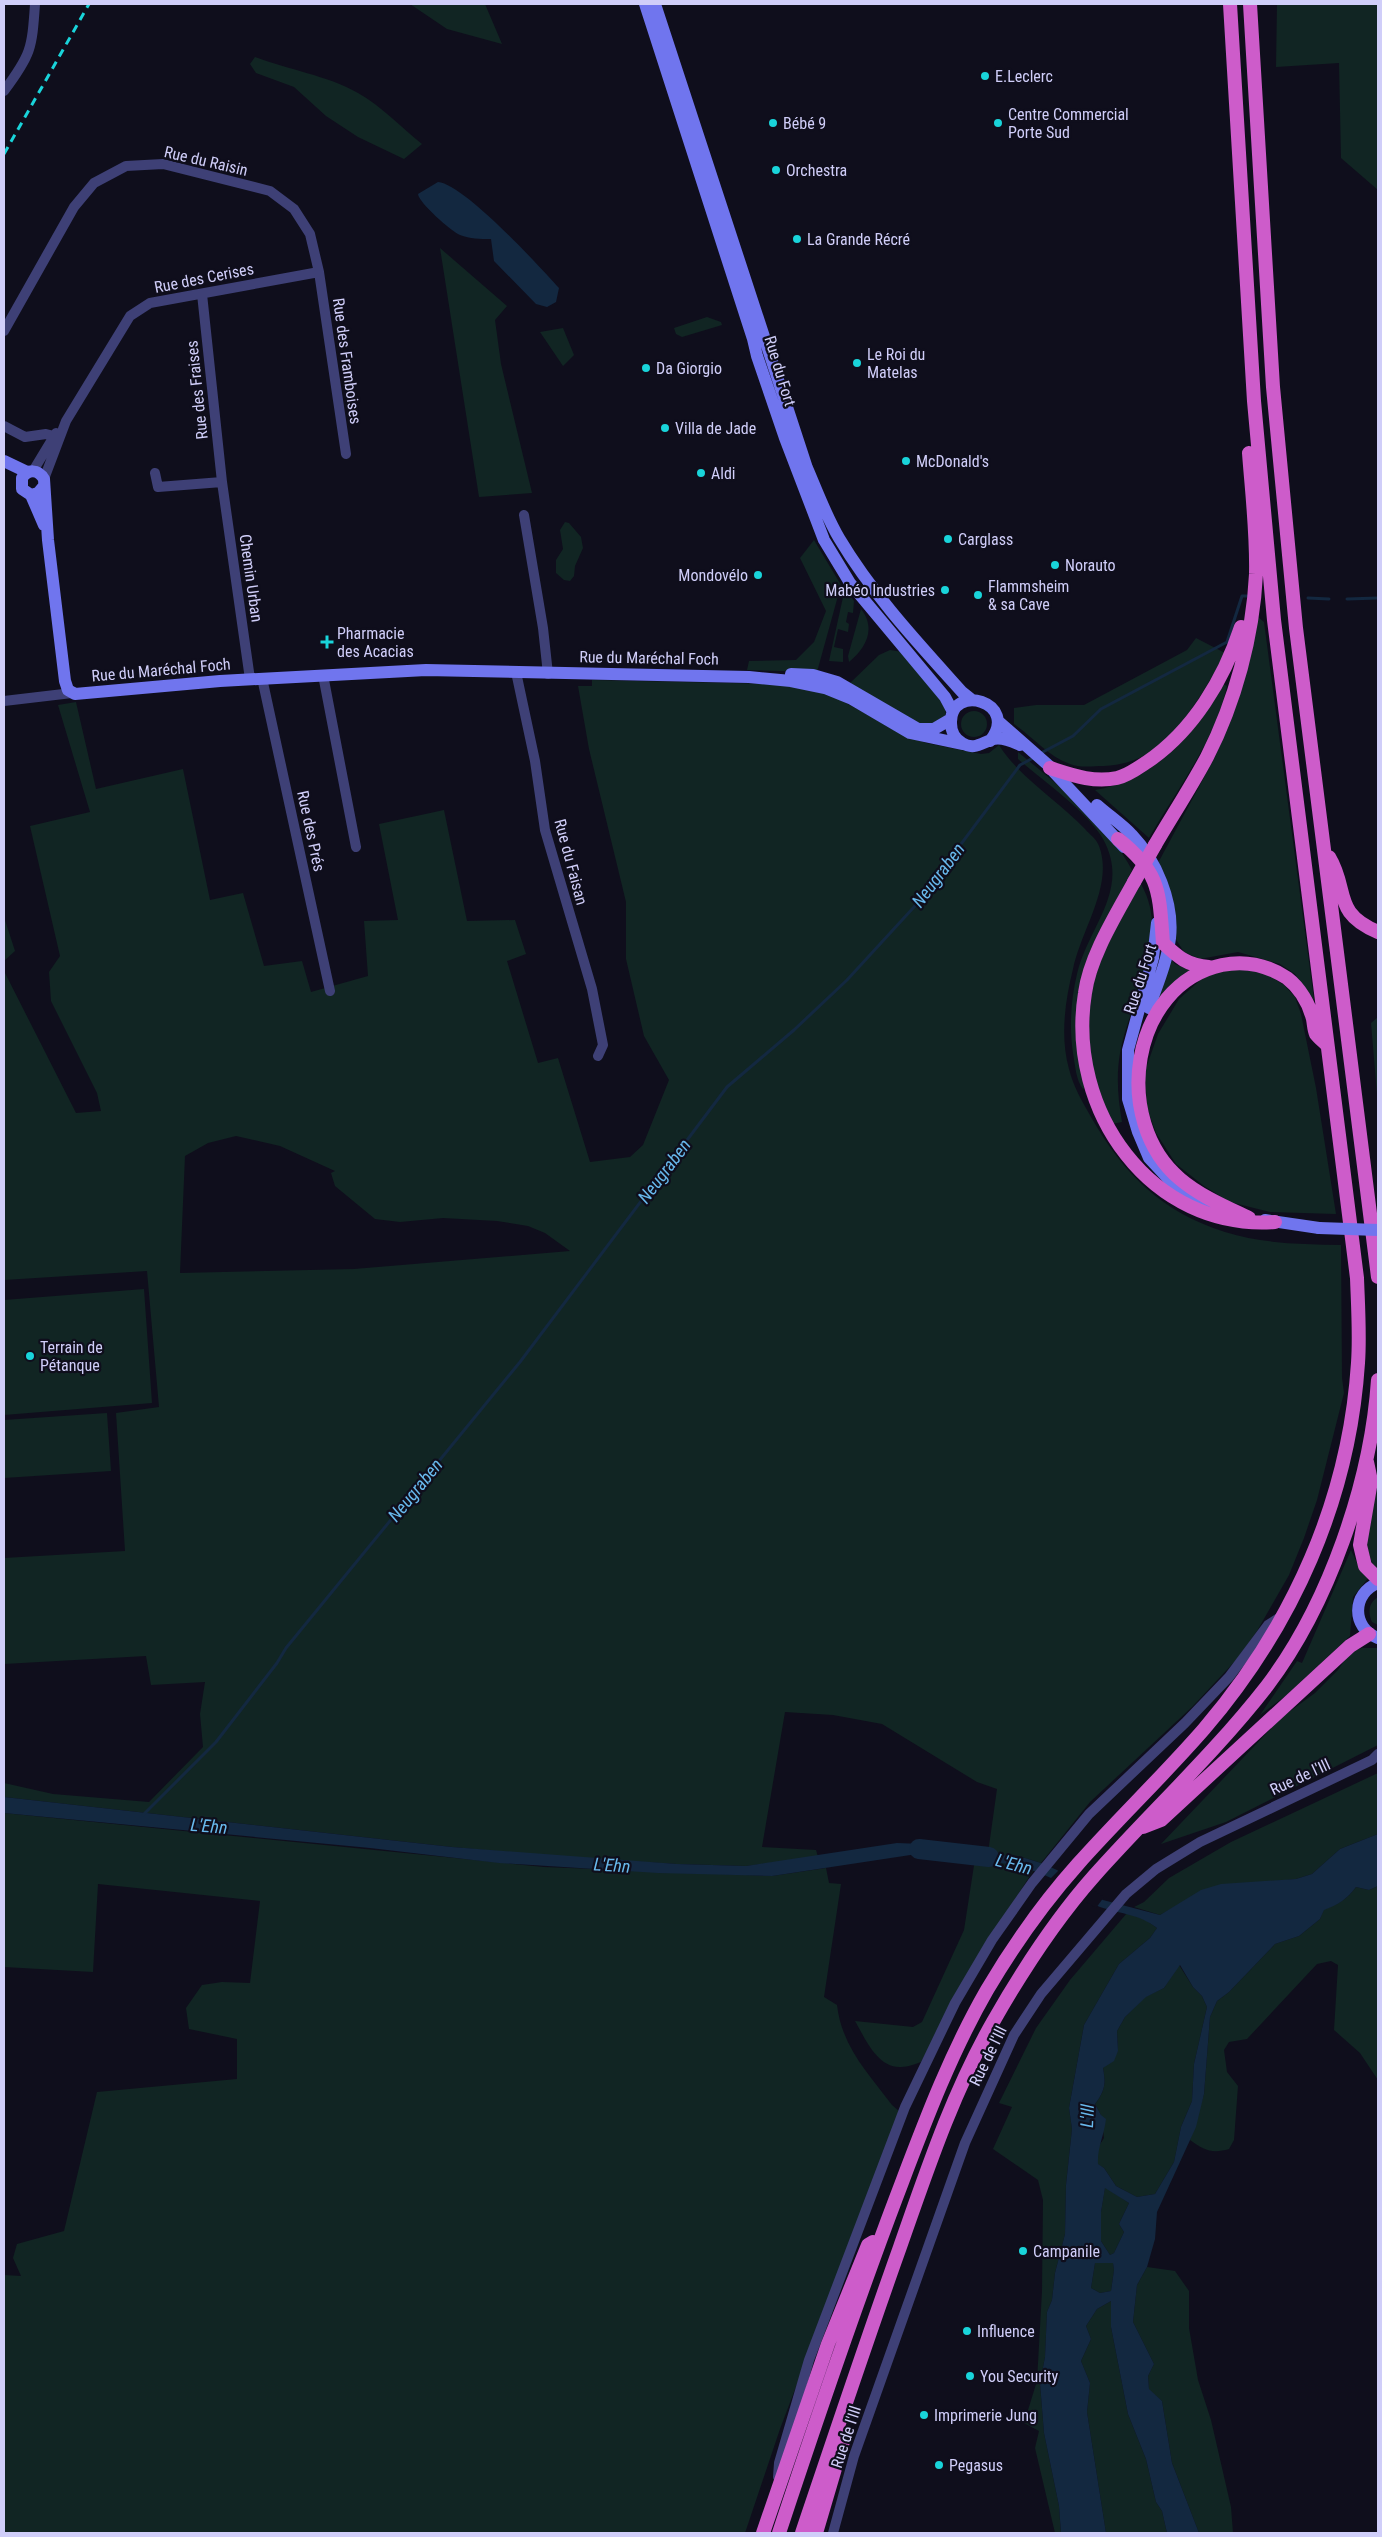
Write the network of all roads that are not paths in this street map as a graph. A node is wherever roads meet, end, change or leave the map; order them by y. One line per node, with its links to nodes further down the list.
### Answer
1 (35, 4): 6 (street)
2 (645, 4): 33 (main road, Rue du Fort)
3 (655, 4): 31 (main road, Rue du Fort)
4 (1230, 4): 10 (highway)
5 (1250, 4): 41 (highway)
6 (6, 86)
7 (318, 272): 8 (street, Rue des Cerises); 9 (street, Rue du Raisin); 14 (street, Rue des Framboises)
8 (202, 294): 11 (street, Rue des Cerises); 19 (street, Rue des Fraises)
9 (4, 331)
10 (1254, 401): 24 (highway); 46 (highway)
11 (66, 421): 13 (street, Rue des Cerises); 20 (street, Rue des Cerises)
12 (4, 426): 13 (street)
13 (54, 436): 18 (street, Rue des Cerises)
14 (346, 454)
15 (4, 460): 18 (main road)
16 (4, 467): 18 (main road)
17 (155, 473): 19 (street)
18 (27, 475): 20 (main road); 21 (main road)
19 (222, 482): 29 (street, Chemin Urban)
20 (44, 483): 21 (main road); 23 (main road)
21 (31, 495): 23 (main road)
22 (524, 515): 26 (street)
23 (48, 540): 30 (main road)
24 (1254, 594): 38 (highway); 50 (highway, bridge)
25 (516, 672): 26 (main road, Rue du Maréchal Foch); 27 (main road, Rue du Maréchal Foch); 47 (street, Rue du Faisan)
26 (548, 674): 28 (main road, Rue du Maréchal Foch)
27 (323, 676): 29 (main road, Rue du Maréchal Foch); 40 (street)
28 (749, 676): 33 (main road, Rue du Maréchal Foch); 36 (main road, Rue du Maréchal Foch)
29 (256, 679): 30 (main road, Rue du Maréchal Foch); 45 (street, Rue des Prés)
30 (72, 693): 32 (street, Rue du Maréchal Foch)
31 (972, 700): 33 (main road); 34 (main road, Rue du Fort)
32 (4, 701)
33 (952, 716): 36 (main road, Rue du Fort)
34 (998, 721): 35 (main road); 37 (main road, Rue du Fort)
35 (990, 741): 36 (main road, Rue du Fort); 37 (main road, Rue du Fort)
36 (962, 744)
37 (1025, 747): 38 (main road, Rue du Fort)
38 (1046, 764): 39 (main road, Rue du Fort); 43 (main road, Rue du Fort)
39 (1118, 839): 43 (highway); 48 (main road, Rue du Fort)
40 (356, 847)
41 (1324, 848): 42 (highway); 52 (highway)
42 (1378, 932)
43 (1168, 947): 44 (highway); 48 (main road, Rue du Fort)
44 (1210, 967): 46 (highway); 49 (highway)
45 (330, 991)
46 (1327, 1045): 56 (highway)
47 (598, 1056)
48 (1128, 1099): 49 (main road, Rue du Fort)
49 (1249, 1218): 50 (main road, Rue du Fort)
50 (1275, 1222): 51 (main road, Rue du Fort, bridge)
51 (1378, 1230)
52 (1378, 1278)
53 (1378, 1380): 54 (highway)
54 (1366, 1457): 55 (highway); 59 (highway)
55 (1378, 1581): 57 (main road)
56 (1285, 1614): 60 (highway); 62 (street)
57 (1373, 1636): 59 (highway)
58 (1378, 1754): 67 (street, Rue de l'Ill)
59 (1138, 1829): 61 (highway)
60 (881, 2235): 62 (highway); 64 (highway)
61 (863, 2353): 65 (highway); 66 (highway)
62 (778, 2490): 63 (highway)
63 (763, 2533)
64 (779, 2533)
65 (802, 2533)
66 (816, 2533)
67 (832, 2533)

